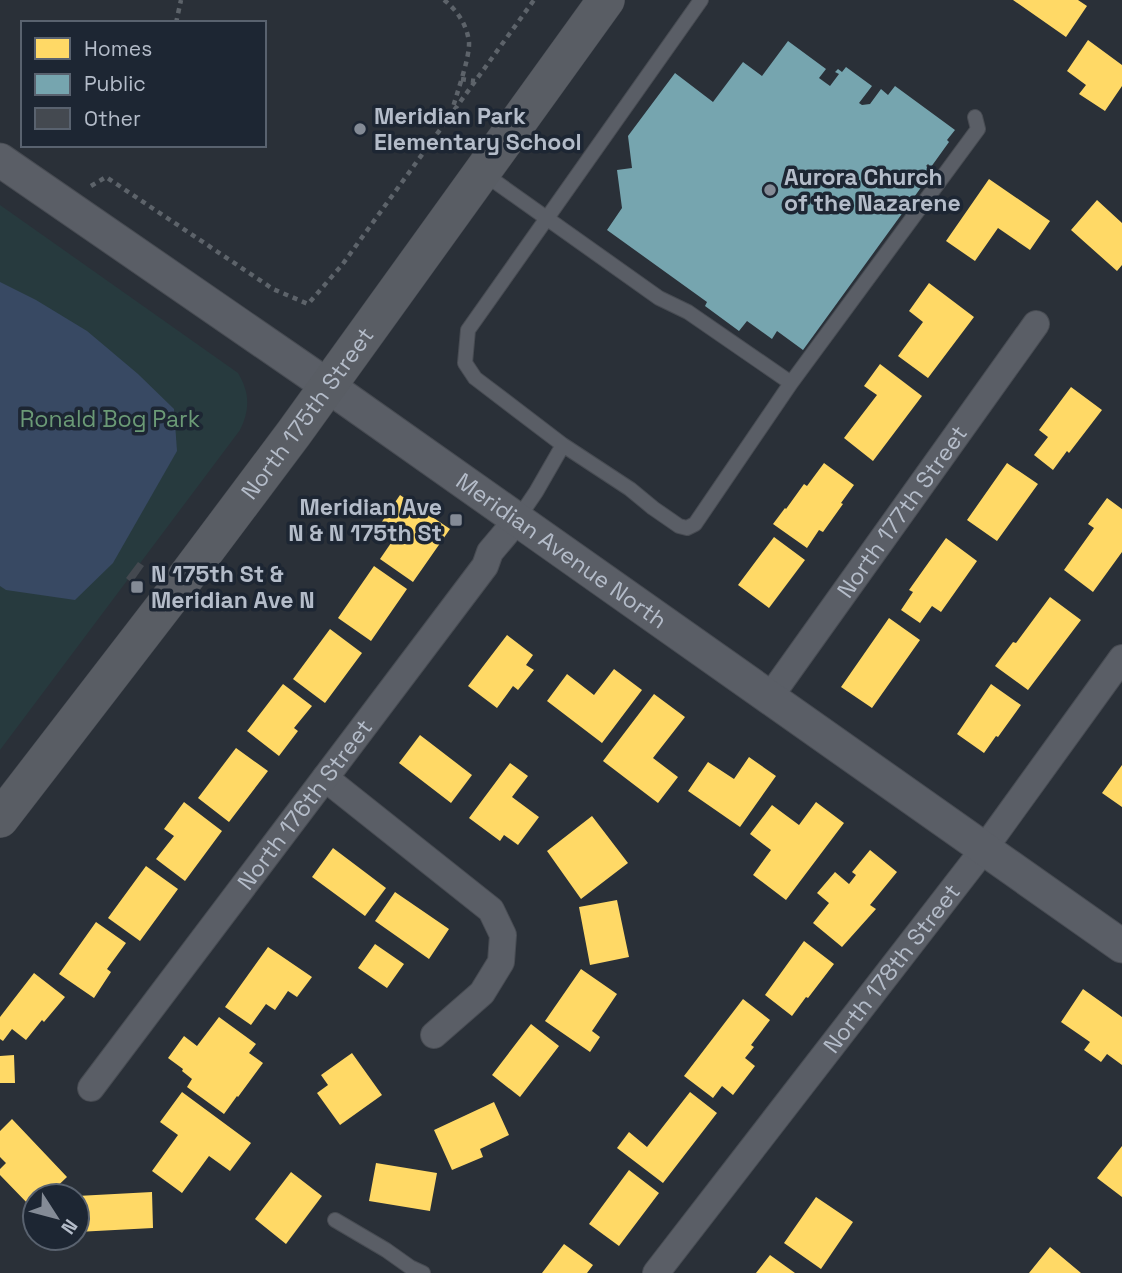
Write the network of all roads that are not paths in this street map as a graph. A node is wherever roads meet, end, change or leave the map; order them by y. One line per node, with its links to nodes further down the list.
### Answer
1 (606, 0): 5 (main road, North 175th Street)
2 (701, 0): 6 (lane)
3 (975, 117): 8 (lane)
4 (0, 160): 9 (street, Meridian Avenue North)
5 (482, 172): 6 (lane); 9 (main road, North 175th Street)
6 (546, 218): 8 (lane); 10 (lane)
7 (1036, 324): 13 (street, North 177th Street)
8 (790, 383): 10 (lane)
9 (328, 386): 11 (street, Meridian Avenue North); 15 (main road, North 175th Street)
10 (563, 445): 11 (lane)
11 (517, 520): 13 (street, Meridian Avenue North); 14 (street, North 176th Street)
12 (1119, 669): 16 (street, North 178th Street)
13 (769, 698): 16 (street, Meridian Avenue North)
14 (325, 778): 18 (street); 19 (street, North 176th Street)
15 (0, 819)
16 (984, 849): 17 (street, Meridian Avenue North); 22 (street, North 178th Street)
17 (1122, 946)
18 (433, 1035)
19 (91, 1088)
20 (335, 1220): 21 (lane)
21 (423, 1273)
22 (656, 1273)

